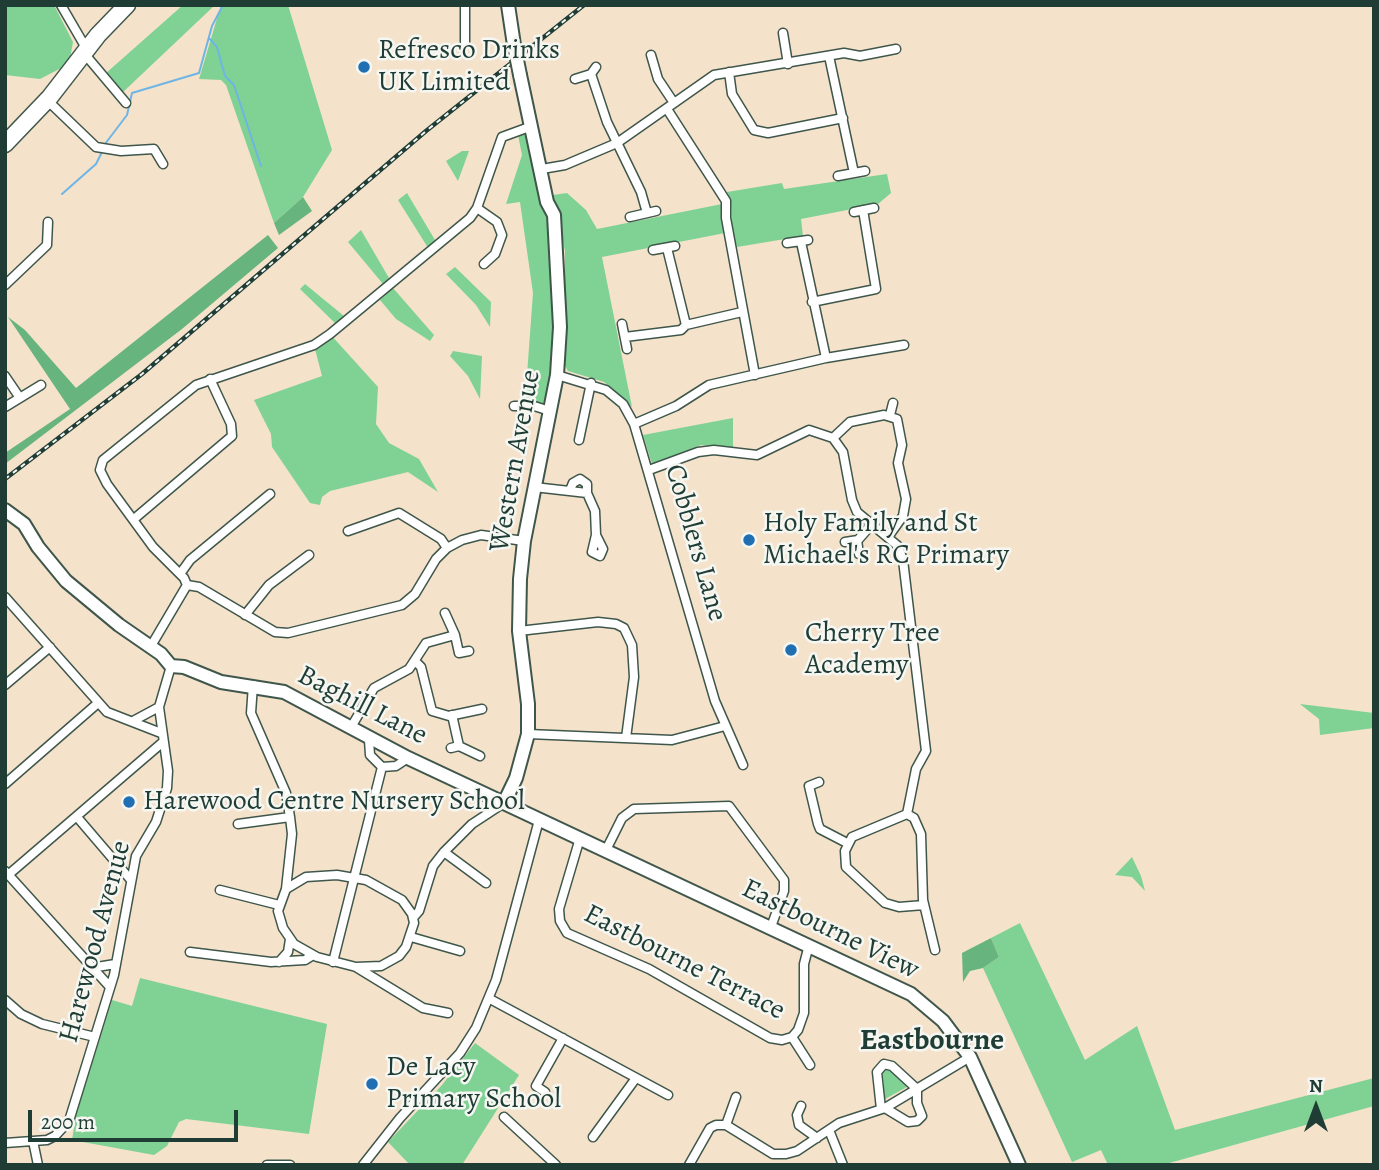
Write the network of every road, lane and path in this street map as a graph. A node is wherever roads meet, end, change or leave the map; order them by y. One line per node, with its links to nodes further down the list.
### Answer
1 (61, 5): 9 (street)
2 (127, 5): 9 (highway)
3 (465, 5): 7 (street)
4 (508, 5): 20 (street, bridge)
5 (783, 33): 13 (street)
6 (880, 40): 10 (street)
7 (465, 42)
8 (896, 49): 10 (street)
9 (85, 50): 16 (highway); 17 (street)
10 (883, 52): 12 (street)
11 (651, 54): 18 (street)
12 (829, 56): 13 (street); 19 (street)
13 (788, 64): 14 (street)
14 (729, 72): 18 (street); 19 (street)
15 (575, 79): 22 (street)
16 (47, 100): 21 (highway); 23 (street)
17 (126, 103)
18 (670, 106): 22 (street); 37 (street)
19 (843, 118): 26 (street)
20 (532, 126): 24 (street, Western Avenue); 28 (street)
21 (7, 142)
22 (617, 143): 24 (street); 30 (street)
23 (163, 164)
24 (542, 169): 44 (street, Western Avenue)
25 (865, 171): 26 (street)
26 (854, 173): 27 (street)
27 (838, 176)
28 (477, 208): 34 (street); 47 (street)
29 (874, 208): 36 (street)
30 (630, 217)
31 (48, 222): 35 (street)
32 (787, 243): 36 (street)
33 (653, 250): 39 (street)
34 (484, 264)
35 (5, 285)
36 (812, 302): 43 (street)
37 (742, 312): 39 (street); 45 (street)
38 (622, 324): 40 (street)
39 (686, 325): 40 (street)
40 (625, 337): 42 (street)
41 (904, 345): 43 (street)
42 (627, 349)
43 (826, 358): 45 (street)
44 (557, 375): 48 (street, Cobblers Lane); 54 (street, Western Avenue)
45 (755, 375): 58 (street)
46 (5, 376): 50 (street)
47 (210, 379): 65 (street); 65 (street)
48 (591, 383): 56 (street); 58 (street, Cobblers Lane)
49 (41, 385): 50 (street)
50 (20, 398): 53 (street)
51 (893, 403): 55 (street)
52 (514, 406): 54 (street)
53 (5, 407)
54 (550, 411): 62 (street, Western Avenue)
55 (890, 415): 59 (street); 69 (street)
56 (583, 421): 57 (street); 60 (street)
57 (593, 424)
58 (634, 424): 61 (street, Cobblers Lane)
59 (833, 438): 61 (street); 66 (street)
60 (579, 440)
61 (649, 470): 95 (street, Cobblers Lane)
62 (534, 487): 68 (street); 71 (street, Western Avenue)
63 (270, 494): 76 (street)
64 (5, 510): 83 (street, Baghill Lane)
65 (134, 519): 76 (street)
66 (872, 524): 69 (street); 70 (street)
67 (348, 531): 73 (street)
68 (596, 535)
69 (888, 537): 108 (street)
70 (857, 540): 72 (street); 74 (street)
71 (524, 541): 73 (street); 81 (street, Western Avenue)
72 (845, 542)
73 (447, 548): 80 (street)
74 (859, 554)
75 (309, 555): 80 (street)
76 (180, 574): 77 (street)
77 (187, 585): 80 (street); 83 (street)
78 (5, 597): 84 (street)
79 (445, 613): 82 (street)
80 (246, 615)
81 (519, 631): 97 (street, Western Avenue); 99 (street)
82 (455, 635): 85 (street); 86 (street)
83 (151, 646): 87 (street, Baghill Lane)
84 (50, 647): 88 (street); 90 (street)
85 (469, 651)
86 (415, 661): 92 (street); 96 (street)
87 (171, 666): 89 (street, Baghill Lane); 91 (street, Harewood Avenue)
88 (5, 685)
89 (253, 685): 96 (street, Baghill Lane); 110 (street)
90 (97, 703): 94 (street); 106 (street)
91 (159, 707): 94 (street); 98 (street, Harewood Avenue)
92 (452, 715): 93 (street); 101 (street)
93 (475, 720)
94 (133, 721): 98 (street)
95 (725, 726): 99 (street); 103 (street, Cobblers Lane)
96 (350, 729): 100 (street, Baghill Lane)
97 (528, 734): 99 (street); 107 (street, Western Avenue)
98 (162, 738): 109 (street); 119 (street, Harewood Avenue)
99 (626, 738)
100 (369, 740): 102 (street, Baghill Lane); 104 (street)
101 (480, 756)
102 (408, 758): 104 (street); 107 (street, Baghill Lane)
103 (743, 765)
104 (383, 766): 118 (street)
105 (819, 782): 114 (street)
106 (5, 784)
107 (504, 803): 111 (street, Baghill Lane); 116 (street)
108 (907, 814): 114 (street); 124 (street)
109 (77, 817): 117 (street); 119 (street)
110 (290, 817): 112 (street); 121 (street)
111 (539, 820): 113 (street, Baghill Lane); 142 (street)
112 (238, 824)
113 (580, 838): 115 (street, Eastbourne View); 146 (street, Eastbourne Terrace)
114 (847, 843): 124 (street)
115 (606, 850): 126 (street, Eastbourne View); 126 (street)
116 (444, 852): 120 (street); 125 (street)
117 (7, 873): 139 (street)
118 (355, 877): 121 (street); 125 (street); 135 (street)
119 (130, 879): 136 (street, Harewood Avenue)
120 (486, 883)
121 (286, 889): 123 (street)
122 (220, 890): 123 (street)
123 (279, 905): 128 (street)
124 (924, 905): 130 (street)
125 (413, 918): 127 (street)
126 (771, 927): 129 (street, Eastbourne View)
127 (411, 937): 131 (street); 137 (street)
128 (290, 939): 133 (street); 134 (street)
129 (809, 945): 146 (street, Eastbourne Terrace); 148 (street, Eastbourne View)
130 (935, 950)
131 (460, 951)
132 (190, 952): 134 (street)
133 (313, 956): 134 (street); 135 (street)
134 (279, 962)
135 (332, 962): 138 (street)
136 (115, 964): 139 (street); 141 (street, Harewood Avenue)
137 (382, 966): 138 (street); 140 (street)
138 (356, 967): 140 (street)
139 (91, 968): 141 (street)
140 (382, 985): 144 (street)
141 (110, 987): 145 (street, Harewood Avenue)
142 (490, 999): 147 (street); 169 (street)
143 (5, 1000): 145 (street)
144 (448, 1013)
145 (95, 1037): 162 (street, Harewood Avenue)
146 (792, 1037): 149 (street, Eastbourne Terrace)
147 (563, 1038): 150 (street); 152 (street)
148 (970, 1057): 151 (street); 173 (street, Eastbourne View)
149 (810, 1065)
150 (636, 1078): 153 (street); 160 (street)
151 (917, 1089): 155 (street); 155 (street); 155 (street)
152 (545, 1092)
153 (668, 1095)
154 (736, 1097): 158 (street)
155 (883, 1108): 159 (street)
156 (798, 1110): 161 (street)
157 (504, 1117): 170 (street)
158 (726, 1125): 164 (street); 165 (street)
159 (829, 1130): 161 (street); 172 (street)
160 (593, 1137)
161 (813, 1141): 164 (street)
162 (33, 1142): 163 (street, Harewood Avenue); 166 (street)
163 (5, 1143)
164 (786, 1154): 171 (street)
165 (693, 1163)
166 (38, 1165)
167 (267, 1165): 168 (street)
168 (290, 1165)
169 (363, 1165)
170 (556, 1165)
171 (780, 1165)
172 (843, 1165)
173 (1019, 1165)

